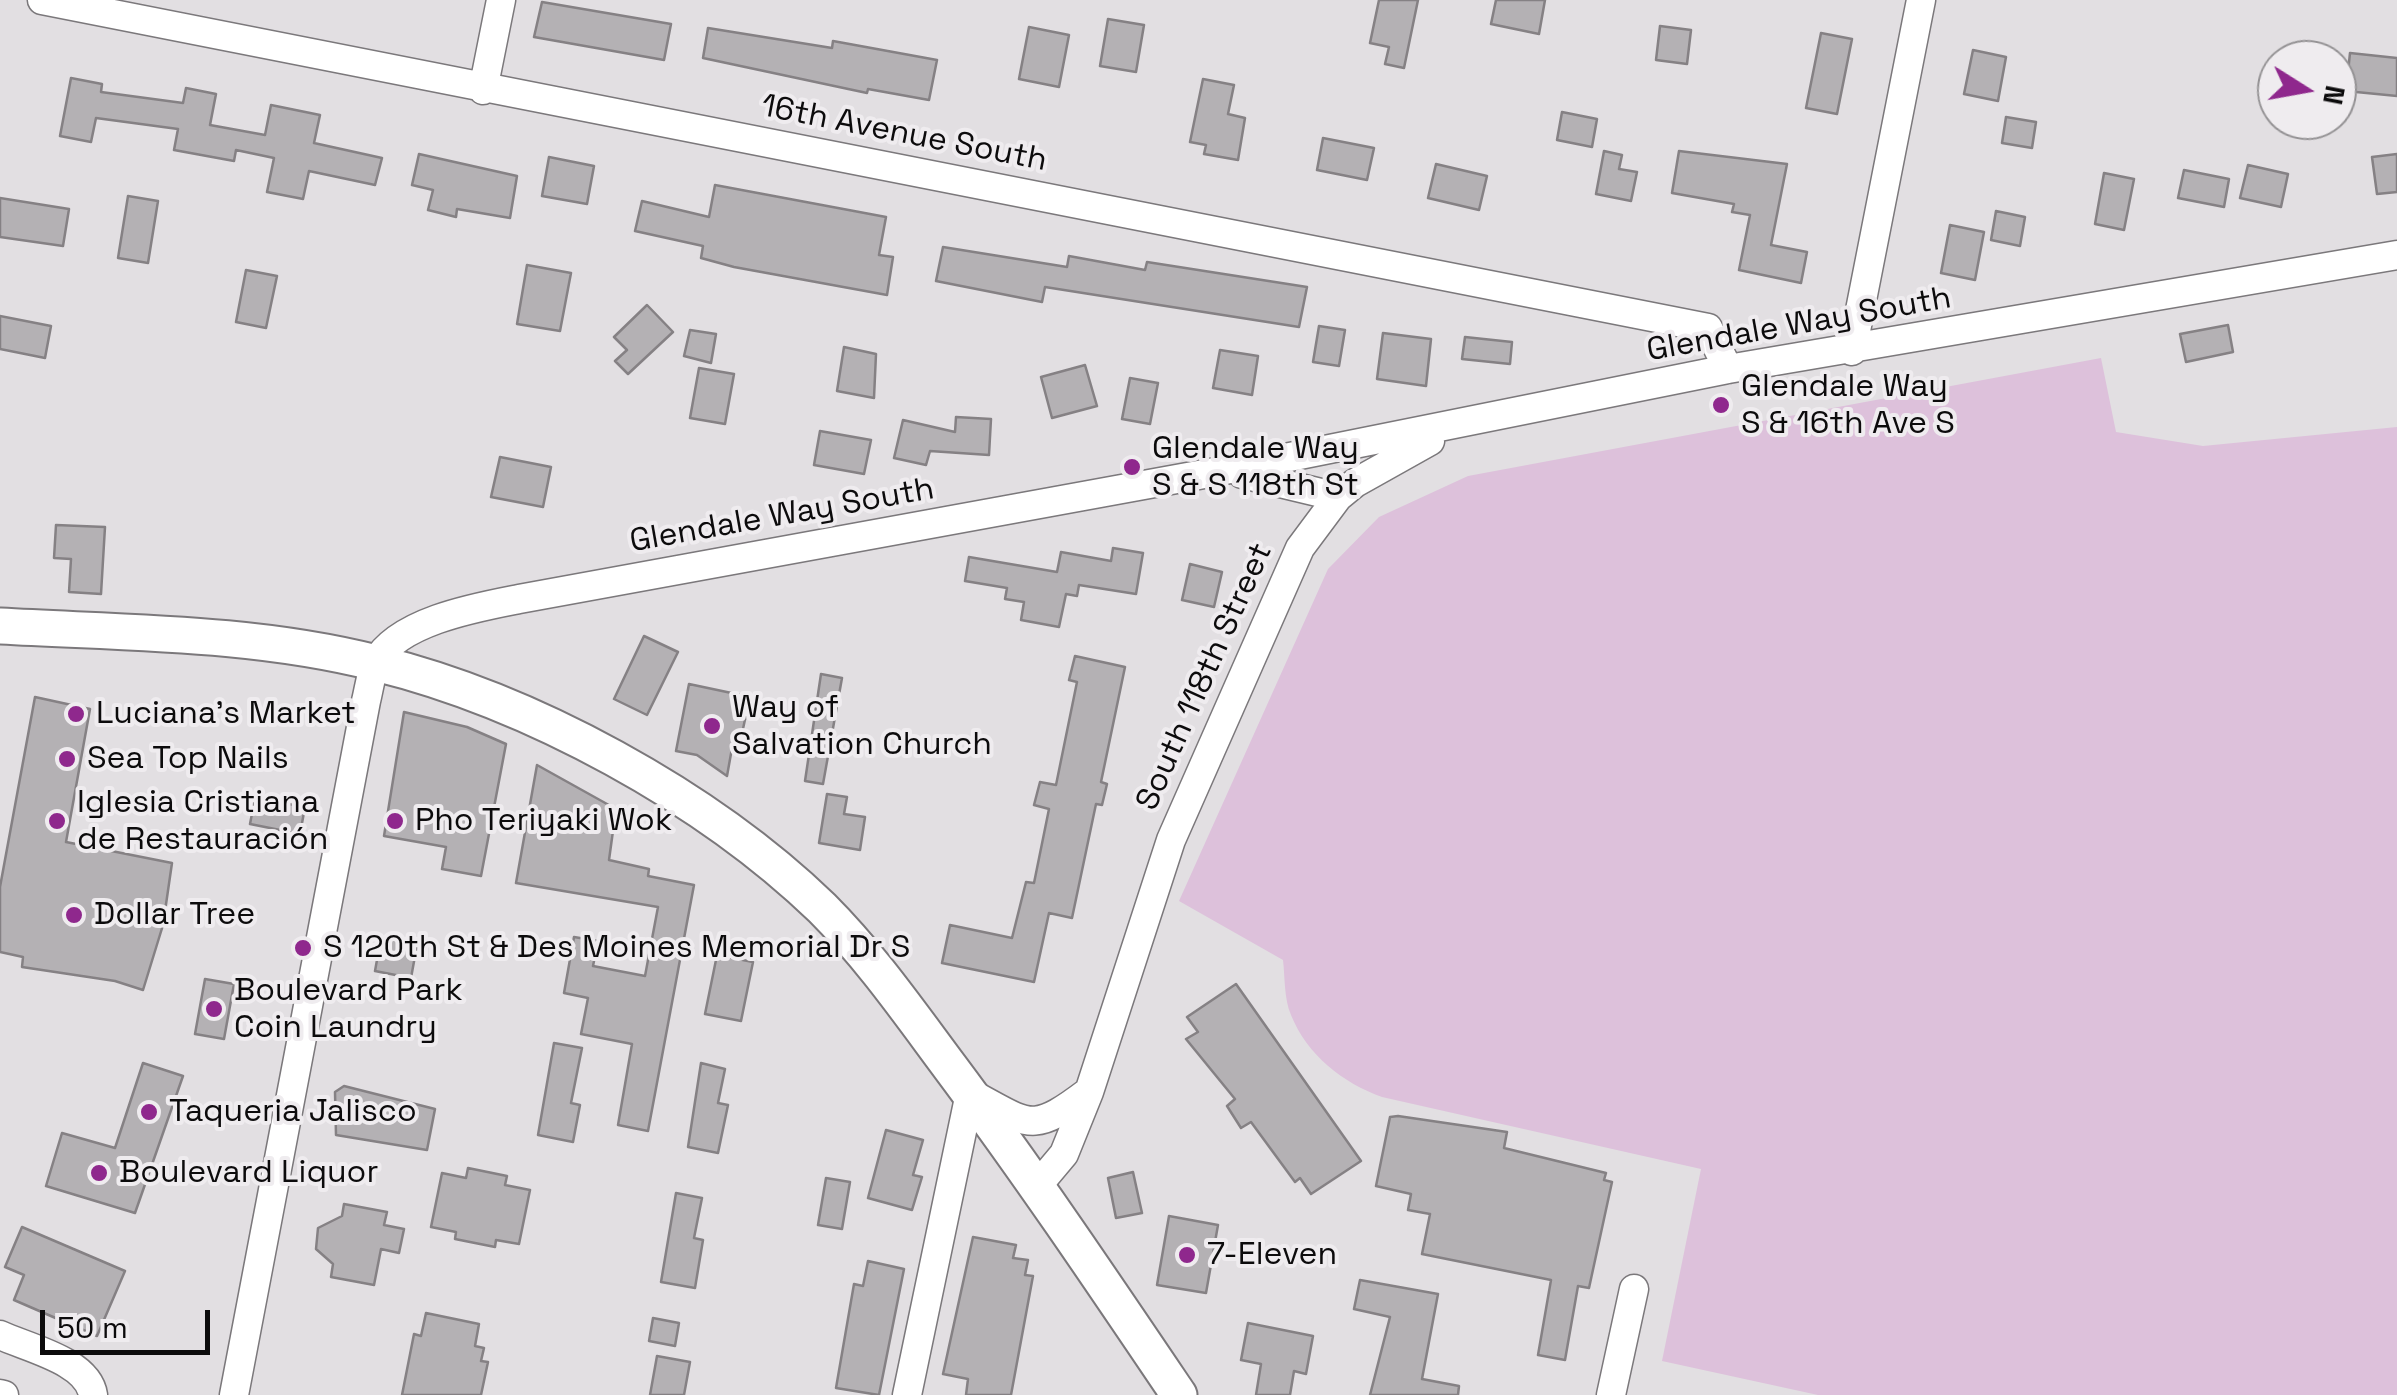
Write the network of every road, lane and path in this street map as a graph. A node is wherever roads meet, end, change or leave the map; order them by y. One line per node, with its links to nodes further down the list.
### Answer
1 (42, 0): 4 (street, 16th Avenue South)
2 (501, 0): 4 (street)
3 (1921, 0): 6 (street)
4 (482, 90): 7 (street, 16th Avenue South)
5 (2397, 255): 6 (street, Glendale Way South)
6 (1852, 351): 7 (street, Glendale Way South)
7 (1728, 370): 8 (street, Glendale Way South)
8 (1526, 412): 9 (street, Glendale Way South); 10 (street, South 118th Street)
9 (1215, 472): 10 (street, Glendale Way South); 12 (street, Glendale Way South)
10 (1338, 497): 13 (street, South 118th Street)
11 (0, 626): 12 (main road)
12 (376, 663): 14 (main road); 19 (street)
13 (1089, 1092): 14 (street); 15 (street, South 118th Street)
14 (970, 1093): 15 (main road); 20 (street)
15 (1038, 1185): 21 (main road)
16 (1634, 1288): 22 (street)
17 (0, 1335): 18 (street)
18 (93, 1395)
19 (234, 1395)
20 (907, 1395)
21 (1179, 1395)
22 (1611, 1395)

